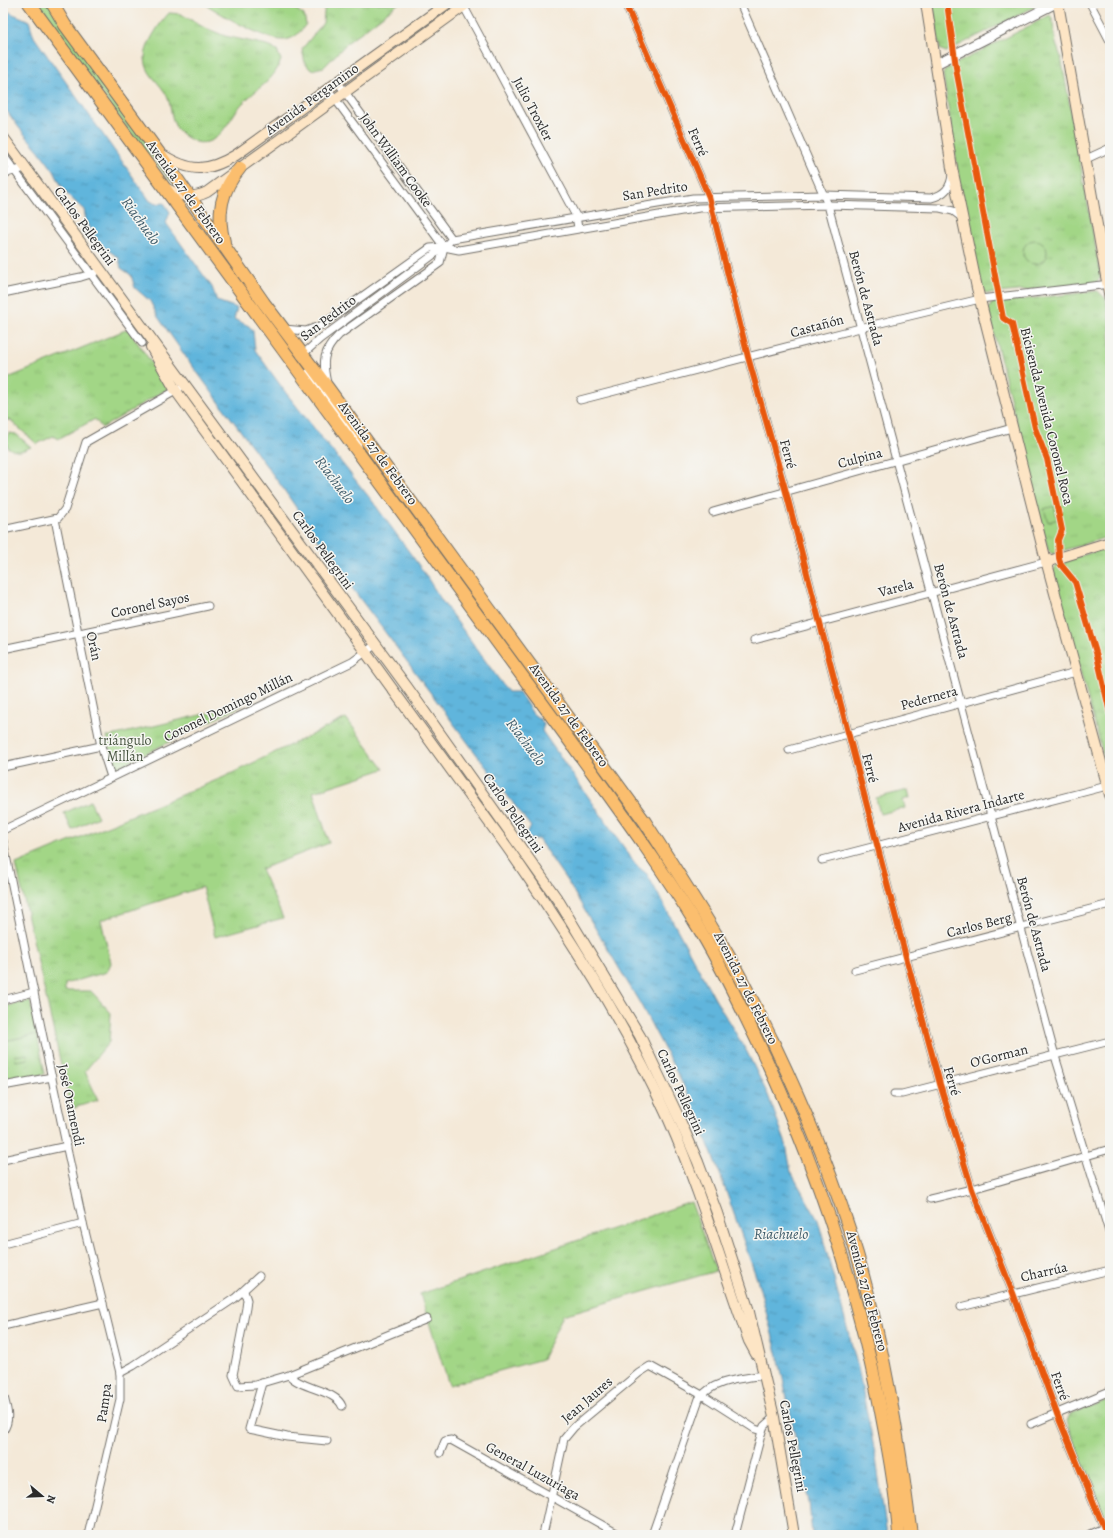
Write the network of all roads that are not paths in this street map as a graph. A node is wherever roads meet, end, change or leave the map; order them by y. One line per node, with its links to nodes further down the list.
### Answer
1 (29, 3): 26 (main road, Avenida 27 de Febrero)
2 (52, 3): 18 (main road, Avenida 27 de Febrero)
3 (448, 3): 12 (main road, Avenida Pergamino)
4 (624, 3): 29 (street, Ferré)
5 (740, 3): 27 (street, Berón de Astrada)
6 (926, 3): 11 (main road)
7 (1057, 3): 11 (street); 20 (main road)
8 (1090, 3): 10 (street)
9 (465, 4): 14 (main road, Avenida Pergamino); 32 (street, Julio Troxler)
10 (1110, 41)
11 (936, 64): 23 (main road)
12 (337, 81): 13 (main road, Avenida Pergamino); 14 (street, John William Cooke)
13 (327, 88): 15 (street, John William Cooke); 18 (main road, Avenida Pergamino)
14 (345, 92): 15 (main road, Avenida Pergamino); 35 (street, John William Cooke)
15 (336, 100): 22 (main road, Avenida Pergamino); 36 (street, John William Cooke)
16 (3, 137): 21 (main road, Carlos Pellegrini)
17 (1110, 148): 20 (street)
18 (159, 153): 28 (main road, Avenida 27 de Febrero)
19 (3, 155): 24 (street, Carlos Pellegrini)
20 (1084, 160): 39 (main road)
21 (25, 168): 24 (street); 38 (main road, Carlos Pellegrini)
22 (240, 168): 28 (main road, Avenida Pergamino); 37 (main road)
23 (952, 168): 27 (street, San Pedrito); 33 (main road)
24 (15, 172): 25 (street); 38 (street, Carlos Pellegrini)
25 (3, 174)
26 (165, 188): 28 (main road); 52 (main road, Avenida 27 de Febrero)
27 (824, 195): 29 (street, San Pedrito); 30 (street, Berón de Astrada)
28 (190, 197): 37 (main road, Avenida 27 de Febrero)
29 (709, 197): 31 (street, Ferré); 32 (street, San Pedrito)
30 (828, 205): 31 (street, San Pedrito); 33 (street, San Pedrito); 44 (street, Berón de Astrada)
31 (712, 207): 34 (street, San Pedrito); 47 (street, Ferré)
32 (576, 216): 34 (street, Julio Troxler); 35 (street, San Pedrito)
33 (961, 218): 41 (main road)
34 (578, 228): 36 (street, San Pedrito)
35 (452, 238): 36 (street, San Pedrito)
36 (444, 247): 43 (street, San Pedrito); 46 (street, San Pedrito); 49 (street, San Pedrito)
37 (227, 252): 43 (main road, Avenida 27 de Febrero)
38 (95, 272): 40 (street); 45 (street, Carlos Pellegrini); 48 (main road, Carlos Pellegrini)
39 (1109, 284): 41 (street, Castañón); 42 (main road)
40 (3, 293)
41 (980, 299): 44 (street, Castañón); 51 (main road)
42 (1110, 299)
43 (283, 328): 46 (main road, Avenida 27 de Febrero)
44 (860, 328): 47 (street, Castañón); 53 (street, Berón de Astrada)
45 (142, 343)
46 (302, 354): 49 (main road, Avenida 27 de Febrero); 52 (street, San Pedrito)
47 (748, 357): 50 (street, Castañón); 54 (street, Ferré)
48 (180, 388): 56 (street); 65 (main road, Carlos Pellegrini); 67 (main road, Carlos Pellegrini)
49 (328, 388): 70 (main road, Avenida 27 de Febrero)
50 (580, 400)
51 (1012, 428): 53 (street, Culpina); 59 (main road)
52 (359, 452): 72 (main road, Avenida 27 de Febrero)
53 (896, 462): 54 (street, Culpina); 60 (street, Berón de Astrada)
54 (786, 492): 55 (street, Culpina); 62 (street, Ferré)
55 (713, 512)
56 (55, 519): 57 (street); 63 (street, Orán)
57 (3, 530)
58 (1110, 542): 59 (main road)
59 (1046, 562): 60 (street, Varela); 68 (main road)
60 (932, 592): 62 (street, Varela); 69 (street, Berón de Astrada)
61 (208, 606): 63 (street, Coronel Sayos)
62 (819, 622): 64 (street, Varela); 71 (street, Ferré)
63 (77, 633): 66 (street, Coronel Sayos); 73 (street, Orán)
64 (754, 640)
65 (375, 645): 67 (street, Coronel Domingo Millán); 117 (main road, Carlos Pellegrini)
66 (3, 649)
67 (365, 652): 76 (street, Coronel Domingo Millán); 117 (main road, Carlos Pellegrini)
68 (1076, 672): 69 (street, Pedernera); 77 (main road)
69 (962, 703): 71 (street, Pedernera); 78 (street, Berón de Astrada)
70 (579, 732): 72 (main road); 89 (main road, Avenida 27 de Febrero)
71 (848, 733): 74 (street, Pedernera); 81 (street, Ferré)
72 (569, 740): 91 (main road, Avenida 27 de Febrero)
73 (102, 746): 75 (street); 76 (street, Orán)
74 (789, 750)
75 (3, 767)
76 (111, 777): 79 (street, Coronel Domingo Millán)
77 (1109, 791): 78 (street, Avenida Rivera Indarte)
78 (992, 815): 81 (street, Avenida Rivera Indarte); 85 (street, Berón de Astrada)
79 (3, 830)
80 (3, 841): 83 (street, José Otamendi)
81 (878, 847): 82 (street, Avenida Rivera Indarte); 86 (street, Ferré)
82 (822, 860)
83 (5, 861): 88 (street, José Otamendi)
84 (1110, 904): 85 (street, Carlos Berg)
85 (1021, 928): 86 (street, Carlos Berg); 93 (street, Berón de Astrada)
86 (906, 957): 87 (street, Carlos Berg); 95 (street, Ferré)
87 (855, 970)
88 (34, 992): 90 (street); 94 (street, José Otamendi)
89 (751, 997): 91 (main road); 98 (main road, Avenida 27 de Febrero)
90 (3, 1000)
91 (739, 1003): 99 (main road, Avenida 27 de Febrero)
92 (1110, 1042): 93 (street, O'Gorman)
93 (1055, 1056): 95 (street, O'Gorman); 102 (street, Berón de Astrada)
94 (52, 1077): 96 (street); 100 (street, José Otamendi)
95 (940, 1084): 97 (street, O'Gorman); 104 (street, Ferré)
96 (3, 1086)
97 (894, 1094)
98 (807, 1117): 99 (main road); 142 (main road, Avenida 27 de Febrero)
99 (795, 1120): 141 (main road, Avenida 27 de Febrero)
100 (67, 1146): 103 (street); 106 (street, José Otamendi)
101 (1110, 1149): 102 (street)
102 (1085, 1155): 104 (street); 107 (street, Berón de Astrada)
103 (3, 1160)
104 (972, 1189): 105 (street); 112 (street, Ferré)
105 (930, 1199)
106 (83, 1224): 108 (street); 113 (street, José Otamendi)
107 (1110, 1235)
108 (3, 1244)
109 (1110, 1270): 112 (street, Charrúa)
110 (259, 1276): 111 (street, Pampa)
111 (244, 1291): 118 (street, Pampa); 121 (street)
112 (1013, 1293): 114 (street, Charrúa); 126 (street, Ferré)
113 (103, 1303): 116 (street); 118 (street, José Otamendi)
114 (961, 1307)
115 (427, 1319): 119 (street)
116 (3, 1326)
117 (760, 1363): 120 (main road, Carlos Pellegrini)
118 (120, 1373): 135 (street, Pampa)
119 (289, 1375): 121 (street); 125 (street)
120 (764, 1375): 124 (street); 127 (main road, Carlos Pellegrini)
121 (262, 1383): 131 (street)
122 (1110, 1392): 126 (street)
123 (3, 1393): 129 (street)
124 (702, 1395): 130 (street); 133 (street, Jean Jaures); 138 (street)
125 (342, 1406)
126 (1057, 1414): 128 (street); 134 (street, Ferré)
127 (774, 1417): 130 (street); 140 (main road, Carlos Pellegrini)
128 (1031, 1424)
129 (3, 1430)
130 (762, 1431): 139 (street)
131 (326, 1442)
132 (440, 1453): 133 (street, General Luzuriaga)
133 (552, 1497): 136 (street, Jean Jaures); 137 (street, General Luzuriaga)
134 (1107, 1530): 143 (street)
135 (88, 1535)
136 (544, 1535)
137 (620, 1535)
138 (652, 1535)
139 (735, 1535)
140 (794, 1535)
141 (899, 1535)
142 (911, 1535)
143 (1090, 1535)

